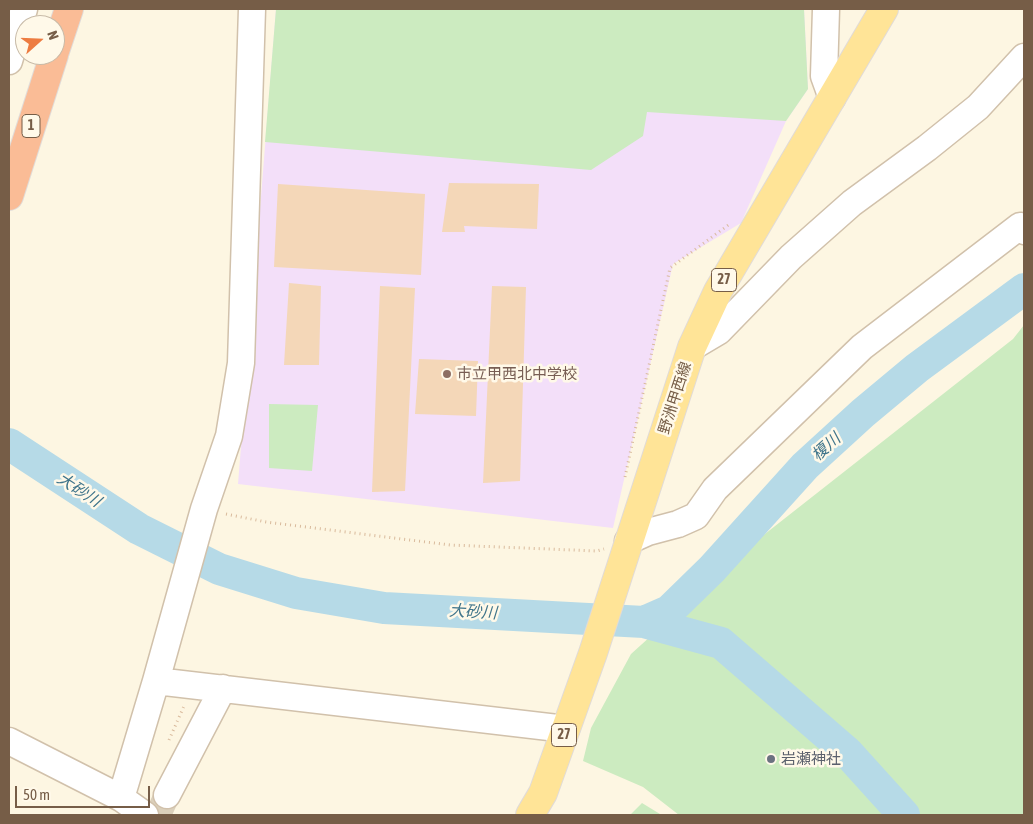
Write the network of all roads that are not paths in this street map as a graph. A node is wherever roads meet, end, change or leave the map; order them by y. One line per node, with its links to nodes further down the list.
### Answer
1 (24, 9): 6 (street)
2 (252, 9): 13 (street)
3 (826, 9): 8 (street)
4 (884, 9): 8 (main road, 野洲甲西線 / 27)
5 (1024, 57): 11 (street)
6 (9, 61)
7 (51, 65): 9 (highway, 1)
8 (832, 98): 11 (main road, 野洲甲西線 / 27)
9 (9, 196)
10 (1023, 226): 12 (street)
11 (692, 347): 12 (main road, 野洲甲西線 / 27)
12 (628, 541): 15 (main road, 野洲甲西線 / 27)
13 (156, 681): 14 (street); 18 (street)
14 (223, 688): 15 (street); 17 (street)
15 (566, 728): 19 (main road, 野洲甲西線 / 27)
16 (9, 741): 18 (street)
17 (167, 795)
18 (135, 810)
19 (530, 815)

